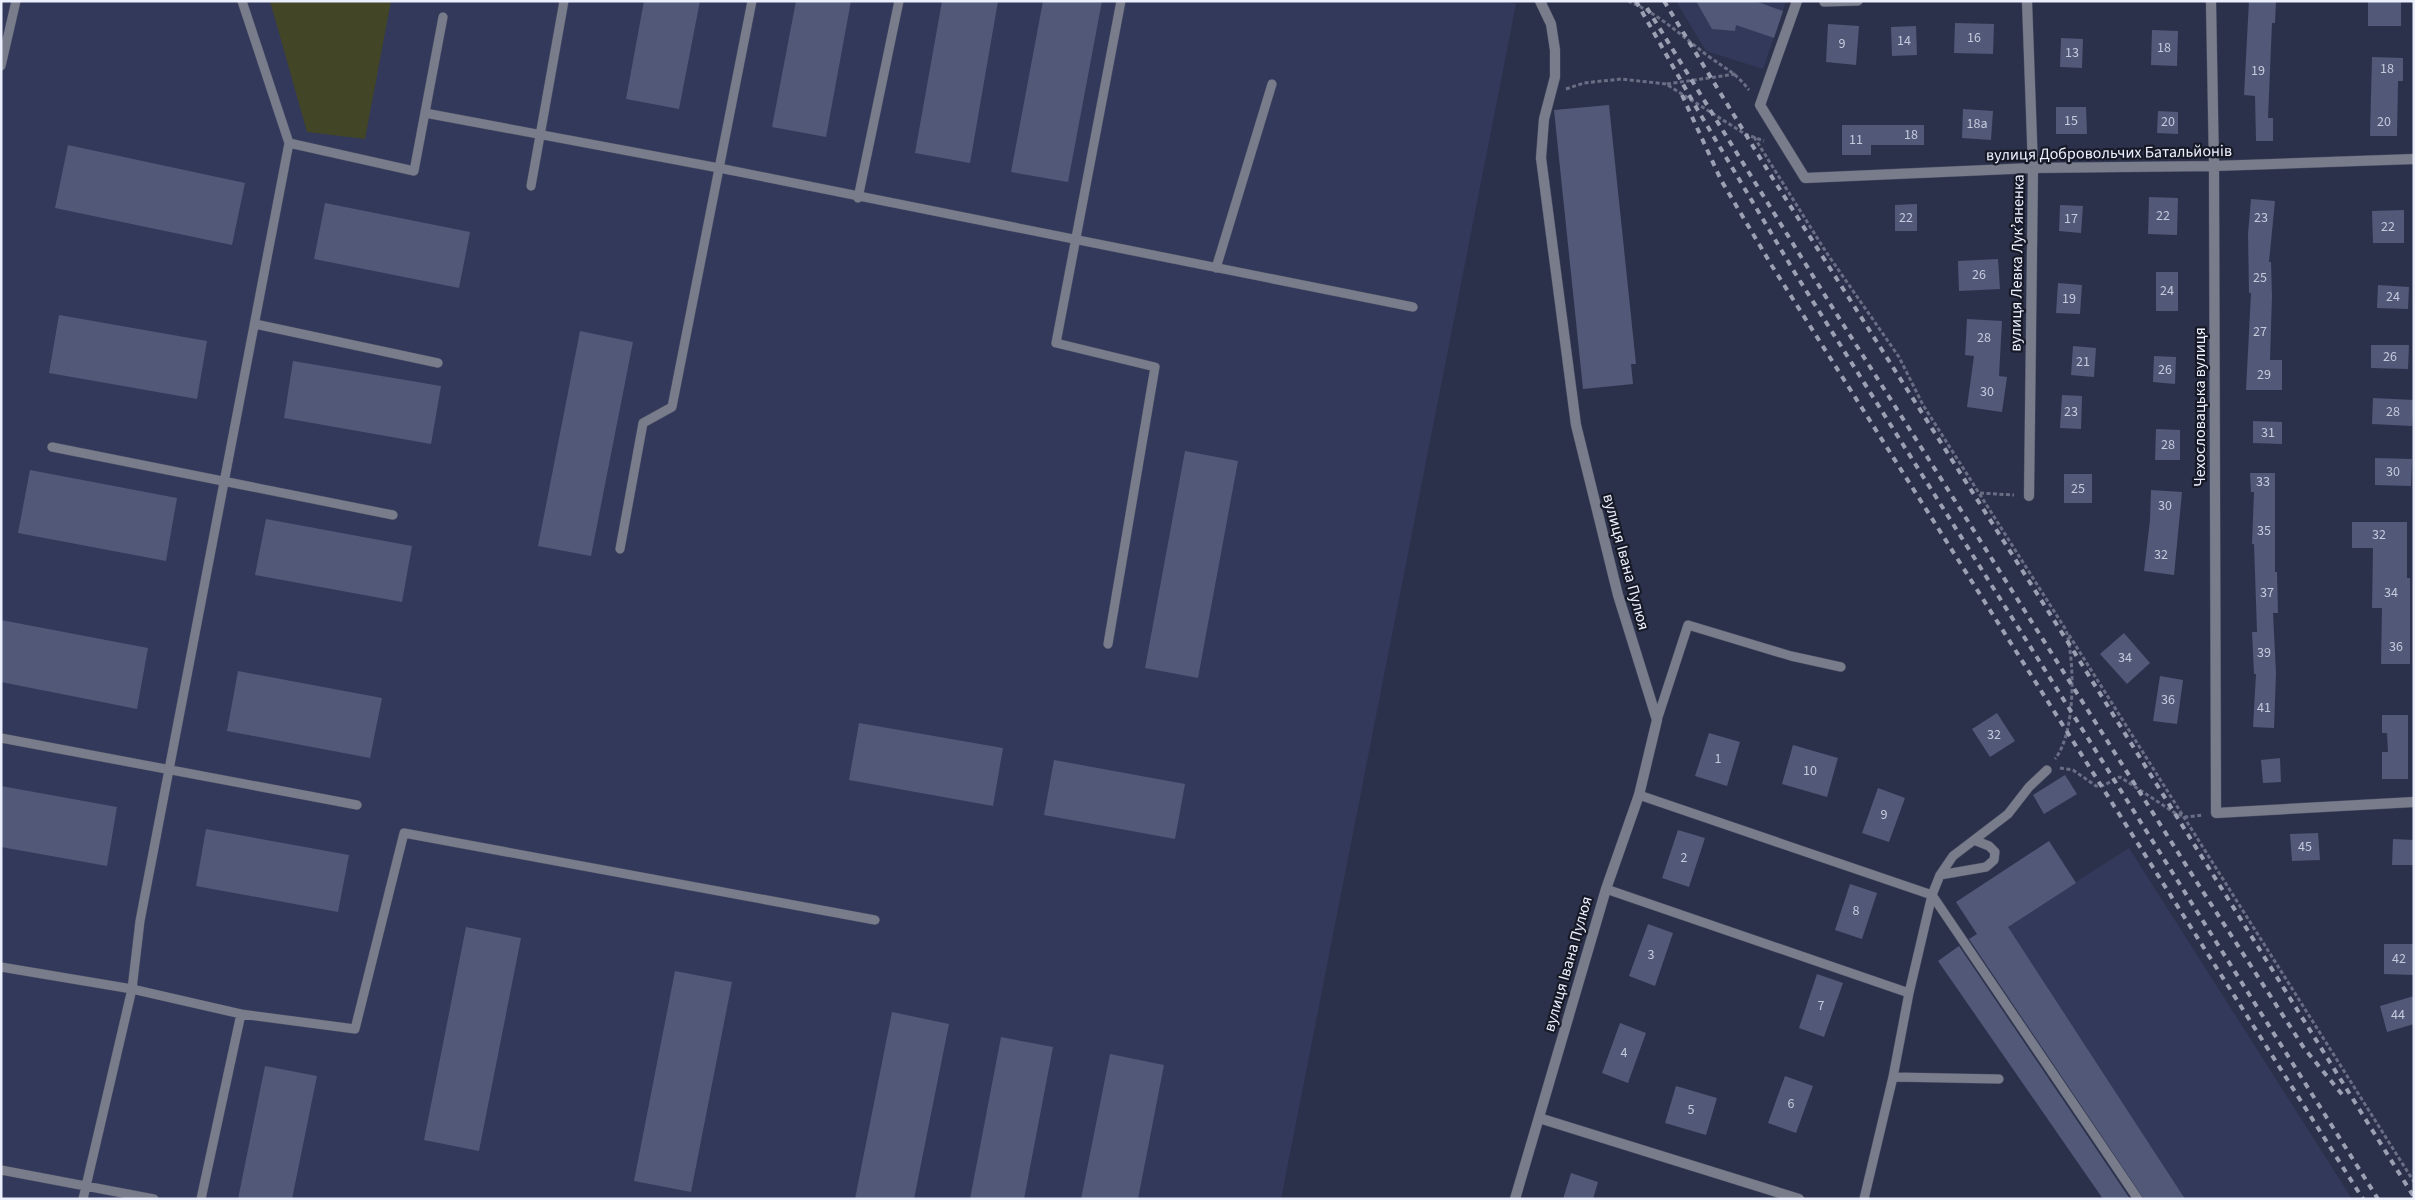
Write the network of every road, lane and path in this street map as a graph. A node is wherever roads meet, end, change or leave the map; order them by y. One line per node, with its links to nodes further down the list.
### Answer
1 (16, 1): 15 (lane)
2 (242, 1): 24 (lane)
3 (564, 1): 22 (lane)
4 (752, 1): 28 (lane)
5 (899, 1): 31 (lane)
6 (1121, 1): 32 (lane)
7 (1540, 1): 19 (street, вулиця Івана Пулюя)
8 (1628, 1): 16 (path)
9 (1797, 1): 20 (street)
10 (1858, 1): 13 (lane)
11 (2026, 1): 29 (street, вулиця Левка Лукʼяненка)
12 (2211, 1): 27 (street, Чехословацька вулиця)
13 (1824, 2)
14 (443, 17): 21 (lane)
15 (1, 66)
16 (1736, 74): 18 (path); 20 (path)
17 (1272, 84): 33 (lane)
18 (1666, 84): 19 (path); 23 (path)
19 (1548, 104): 46 (street, вулиця Івана Пулюя)
20 (1760, 104): 25 (street)
21 (425, 112): 22 (lane); 24 (lane)
22 (540, 134): 28 (lane); 30 (lane)
23 (1754, 137): 25 (path); 39 (path)
24 (289, 142): 35 (lane)
25 (1787, 150): 29 (street, вулиця Добровольчих Батальйонів)
26 (2414, 159): 27 (street, вулиця Добровольчих Батальйонів)
27 (2214, 166): 29 (street, вулиця Добровольчих Батальйонів); 53 (street, Чехословацька вулиця)
28 (718, 168): 31 (lane); 42 (lane)
29 (2033, 168): 40 (street, вулиця Левка Лукʼяненка)
30 (531, 186)
31 (858, 198): 32 (lane)
32 (1075, 240): 33 (lane); 44 (lane)
33 (1216, 268): 34 (lane)
34 (1413, 307)
35 (254, 324): 36 (lane); 38 (lane)
36 (438, 363)
37 (52, 447): 38 (lane)
38 (224, 482): 41 (lane); 49 (lane)
39 (1980, 493): 40 (path); 43 (path)
40 (2029, 496)
41 (394, 515)
42 (620, 549)
43 (2066, 630): 48 (path); 54 (path)
44 (1108, 644)
45 (1841, 667): 46 (lane)
46 (1657, 720): 50 (street, вулиця Івана Пулюя)
47 (1, 738): 49 (lane)
48 (2047, 770): 54 (path); 55 (lane)
49 (169, 771): 52 (lane); 61 (lane)
50 (1639, 795): 57 (street, вулиця Івана Пулюя); 58 (lane)
51 (2414, 802): 53 (street)
52 (357, 806)
53 (2216, 814): 54 (path)
54 (2181, 815): 68 (path)
55 (1974, 840): 56 (lane); 56 (lane)
56 (1940, 875): 58 (lane)
57 (1606, 889): 62 (lane); 66 (street, вулиця Івана Пулюя)
58 (1932, 895): 62 (lane); 76 (lane)
59 (875, 920): 63 (lane)
60 (1, 967): 61 (lane)
61 (132, 989): 63 (lane); 69 (lane)
62 (1909, 993): 64 (lane)
63 (241, 1014): 72 (lane)
64 (1893, 1077): 65 (lane); 75 (lane)
65 (1998, 1079)
66 (1539, 1118): 73 (street, вулиця Івана Пулюя); 74 (street)
67 (1, 1170): 69 (lane)
68 (2414, 1182)
69 (86, 1186): 70 (lane); 71 (lane)
70 (83, 1199)
71 (154, 1199)
72 (201, 1199)
73 (1515, 1199)
74 (1799, 1199)
75 (1864, 1199)
76 (2138, 1199)

